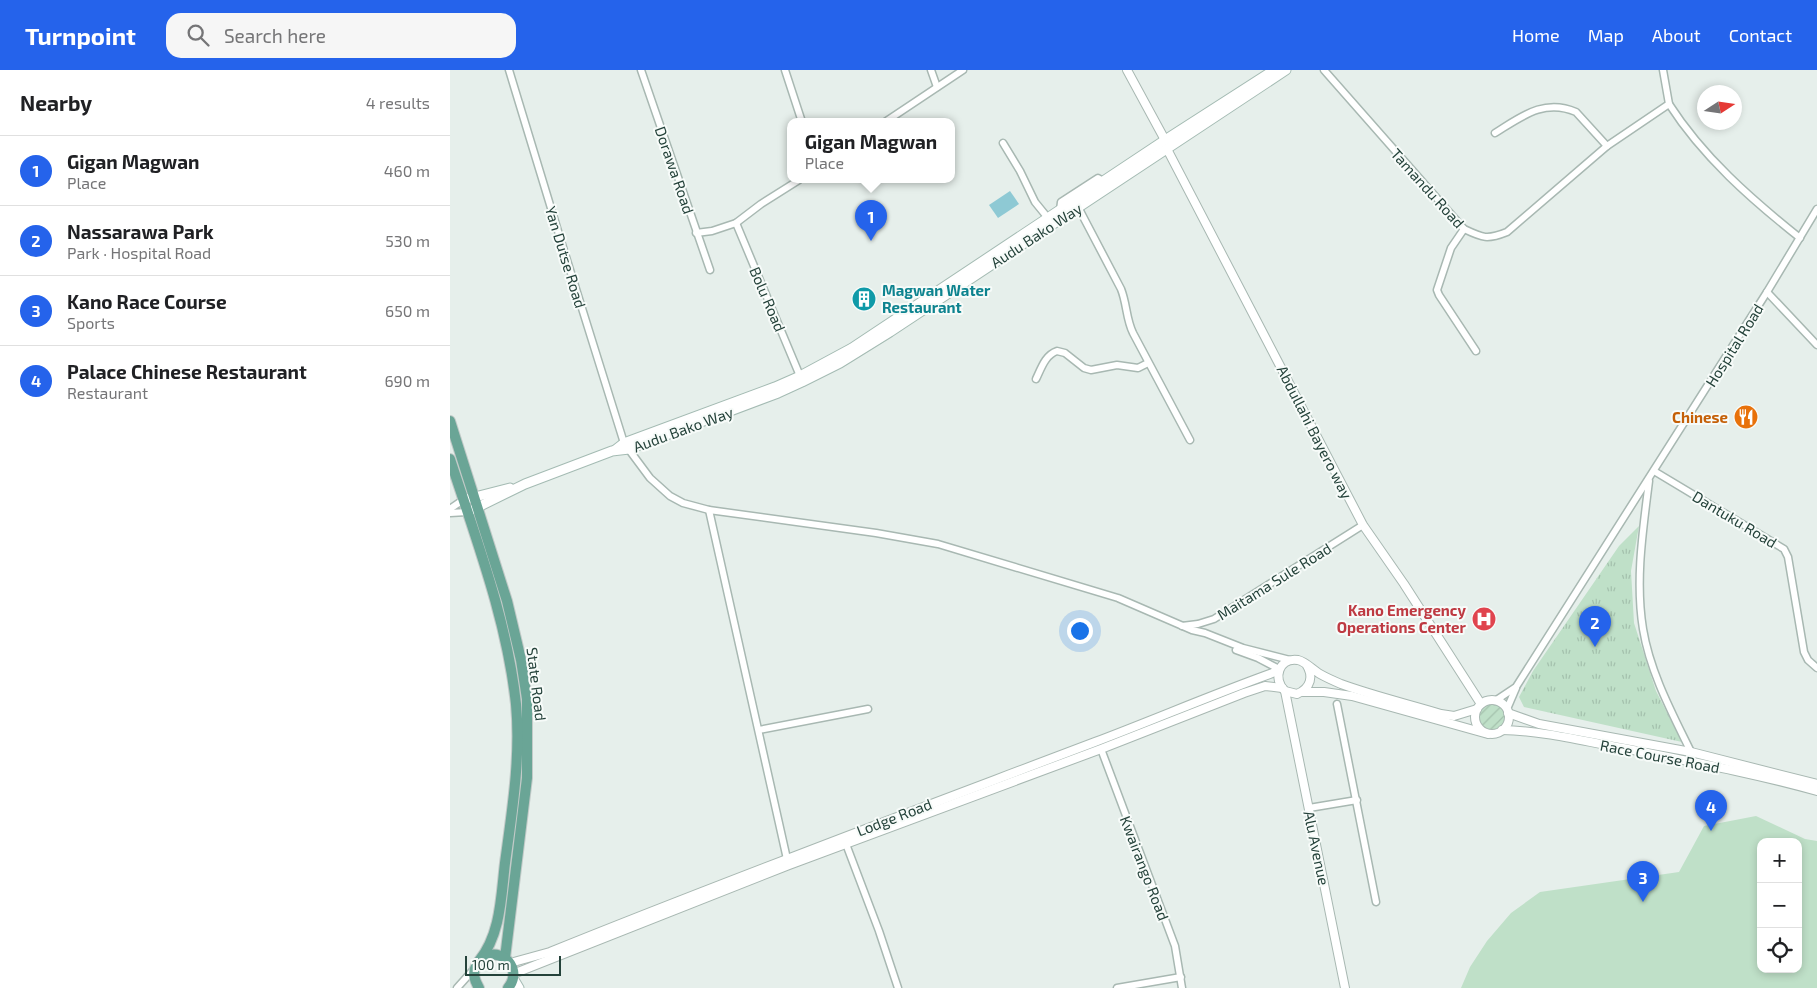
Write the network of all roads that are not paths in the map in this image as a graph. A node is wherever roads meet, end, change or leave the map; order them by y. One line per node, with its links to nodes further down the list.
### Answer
1 (509, 70): 36 (street, Yan Dutse Road)
2 (641, 70): 25 (street, Dorawa Road)
3 (784, 70): 13 (street)
4 (931, 70): 11 (street)
5 (963, 70): 11 (street)
6 (1127, 70): 17 (street, Abdullahi Bayero way)
7 (1274, 70): 17 (main road, Audu Bako Way)
8 (1286, 70): 17 (main road, Audu Bako Way)
9 (1324, 70): 24 (street, Tamandu Road)
10 (1663, 70): 12 (street)
11 (936, 87): 14 (street)
12 (1669, 104): 18 (street, Tamandu Road); 26 (street)
13 (801, 118)
14 (891, 118)
15 (1495, 133): 18 (street)
16 (1003, 142): 22 (street)
17 (1166, 145): 20 (main road, Audu Bako Way); 22 (main road, Audu Bako Way); 48 (street, Abdullahi Bayero way)
18 (1607, 146): 24 (street, Tamandu Road)
19 (794, 183): 23 (street)
20 (1078, 207): 31 (street); 36 (main road, Audu Bako Way)
21 (1817, 209): 26 (street, Hospital Road)
22 (1048, 218): 32 (main road, Audu Bako Way)
23 (736, 223): 25 (street); 32 (street, Bolu Road)
24 (1464, 229): 30 (street)
25 (696, 233): 27 (street, Dorawa Road)
26 (1800, 238): 28 (street, Hospital Road)
27 (710, 270)
28 (1767, 292): 29 (street); 38 (street, Hospital Road)
29 (1817, 345)
30 (1476, 351)
31 (1148, 363): 33 (street); 35 (street)
32 (800, 376): 36 (main road, Audu Bako Way)
33 (1036, 379)
34 (450, 421): 41 (main road, State Road)
35 (1190, 440)
36 (626, 446): 40 (main road, Audu Bako Way); 45 (street, Yan Dutse Road)
37 (450, 459): 42 (main road, State Road)
38 (1654, 472): 39 (street, Hospital Road); 53 (street, Dantuku Road)
39 (1649, 480): 55 (street, Hospital Road); 68 (street, Hospital Road)
40 (525, 484): 41 (main road, Audu Bako Way); 43 (main road, Audu Bako Way)
41 (474, 496): 42 (main road, Audu Bako Way); 43 (main road, State Road)
42 (463, 500): 44 (street); 46 (main road, State Road)
43 (477, 508): 46 (main road, Audu Bako Way); 76 (main road, State Road)
44 (450, 509)
45 (709, 510): 49 (street, Yan Dutse Road); 64 (street)
46 (467, 512): 47 (street); 77 (main road, State Road)
47 (450, 513)
48 (1363, 525): 49 (street, Maitama Sule Road); 60 (street, Abdullahi Bayero way)
49 (1180, 626): 50 (street, Yan Dutse Road)
50 (1192, 630): 51 (street); 54 (street)
51 (1290, 660): 52 (street); 54 (street)
52 (1306, 664): 57 (street); 60 (street)
53 (1817, 668)
54 (1279, 670): 56 (street); 74 (street, Lodge Road)
55 (1516, 687): 58 (street, Hospital Road); 63 (street)
56 (1283, 690): 57 (street); 62 (street, Alu Avenue); 67 (street, Lodge Road)
57 (1297, 693): 62 (street); 66 (street)
58 (1495, 700): 60 (street); 63 (street)
59 (1337, 704): 71 (street)
60 (1479, 706): 66 (street)
61 (868, 709): 64 (street)
62 (1287, 709): 72 (street, Alu Avenue)
63 (1507, 711): 65 (street); 68 (street, Race Course Road)
64 (759, 730): 74 (street)
65 (1502, 730): 66 (street); 70 (street, Race Course Road)
66 (1488, 734)
67 (1101, 749): 73 (street, Lodge Road); 79 (street, Kwairango Road)
68 (1691, 752): 69 (street, Race Course Road)
69 (1817, 784)
70 (1817, 791)
71 (1357, 800): 72 (street); 75 (street)
72 (1309, 808): 87 (street, Alu Avenue)
73 (846, 844): 78 (street, Lodge Road); 84 (street)
74 (787, 859): 76 (street, Lodge Road)
75 (1376, 902)
76 (508, 961): 77 (main road); 78 (main road)
77 (477, 965): 80 (street); 81 (main road)
78 (513, 976): 82 (main road); 83 (main road)
79 (1181, 976): 85 (street); 86 (street, Kwairango Road)
80 (457, 988)
81 (478, 988)
82 (508, 988)
83 (519, 988)
84 (898, 988)
85 (1117, 988)
86 (1182, 988)
87 (1345, 988)

